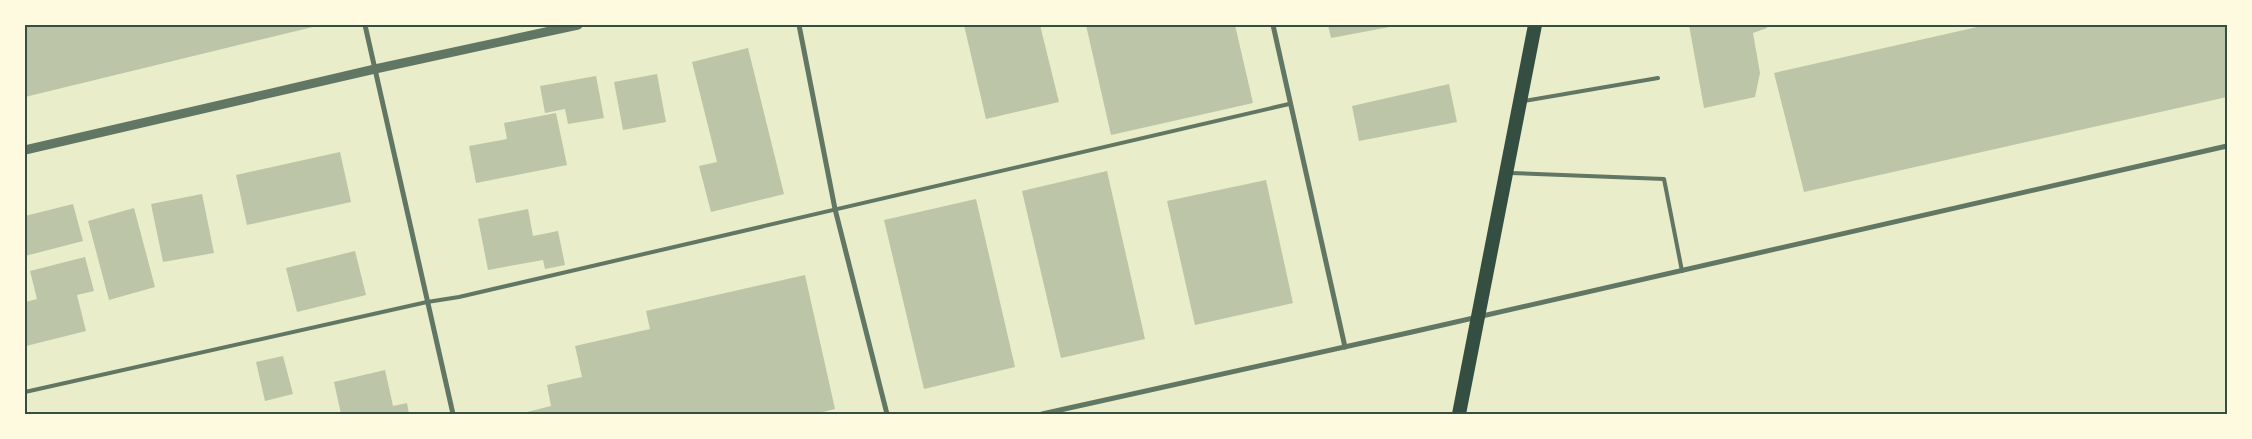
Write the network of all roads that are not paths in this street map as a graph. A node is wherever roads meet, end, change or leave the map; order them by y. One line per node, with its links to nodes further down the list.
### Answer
1 (365, 25): 6 (street)
2 (578, 25): 6 (street)
3 (799, 25): 13 (street)
4 (1272, 25): 9 (street)
5 (1534, 25): 8 (highway)
6 (375, 69): 11 (street); 15 (street)
7 (1658, 78): 8 (lane)
8 (1519, 102): 12 (highway)
9 (1289, 104): 13 (lane); 17 (street)
10 (2227, 146): 14 (street)
11 (25, 150)
12 (1506, 173): 14 (lane); 16 (highway)
13 (835, 209): 15 (lane); 20 (street)
14 (1682, 271): 16 (street)
15 (427, 302): 18 (lane); 19 (street)
16 (1477, 318): 17 (street); 22 (highway)
17 (1345, 347): 21 (street)
18 (25, 392)
19 (453, 414)
20 (887, 414)
21 (1042, 414)
22 (1458, 414)

